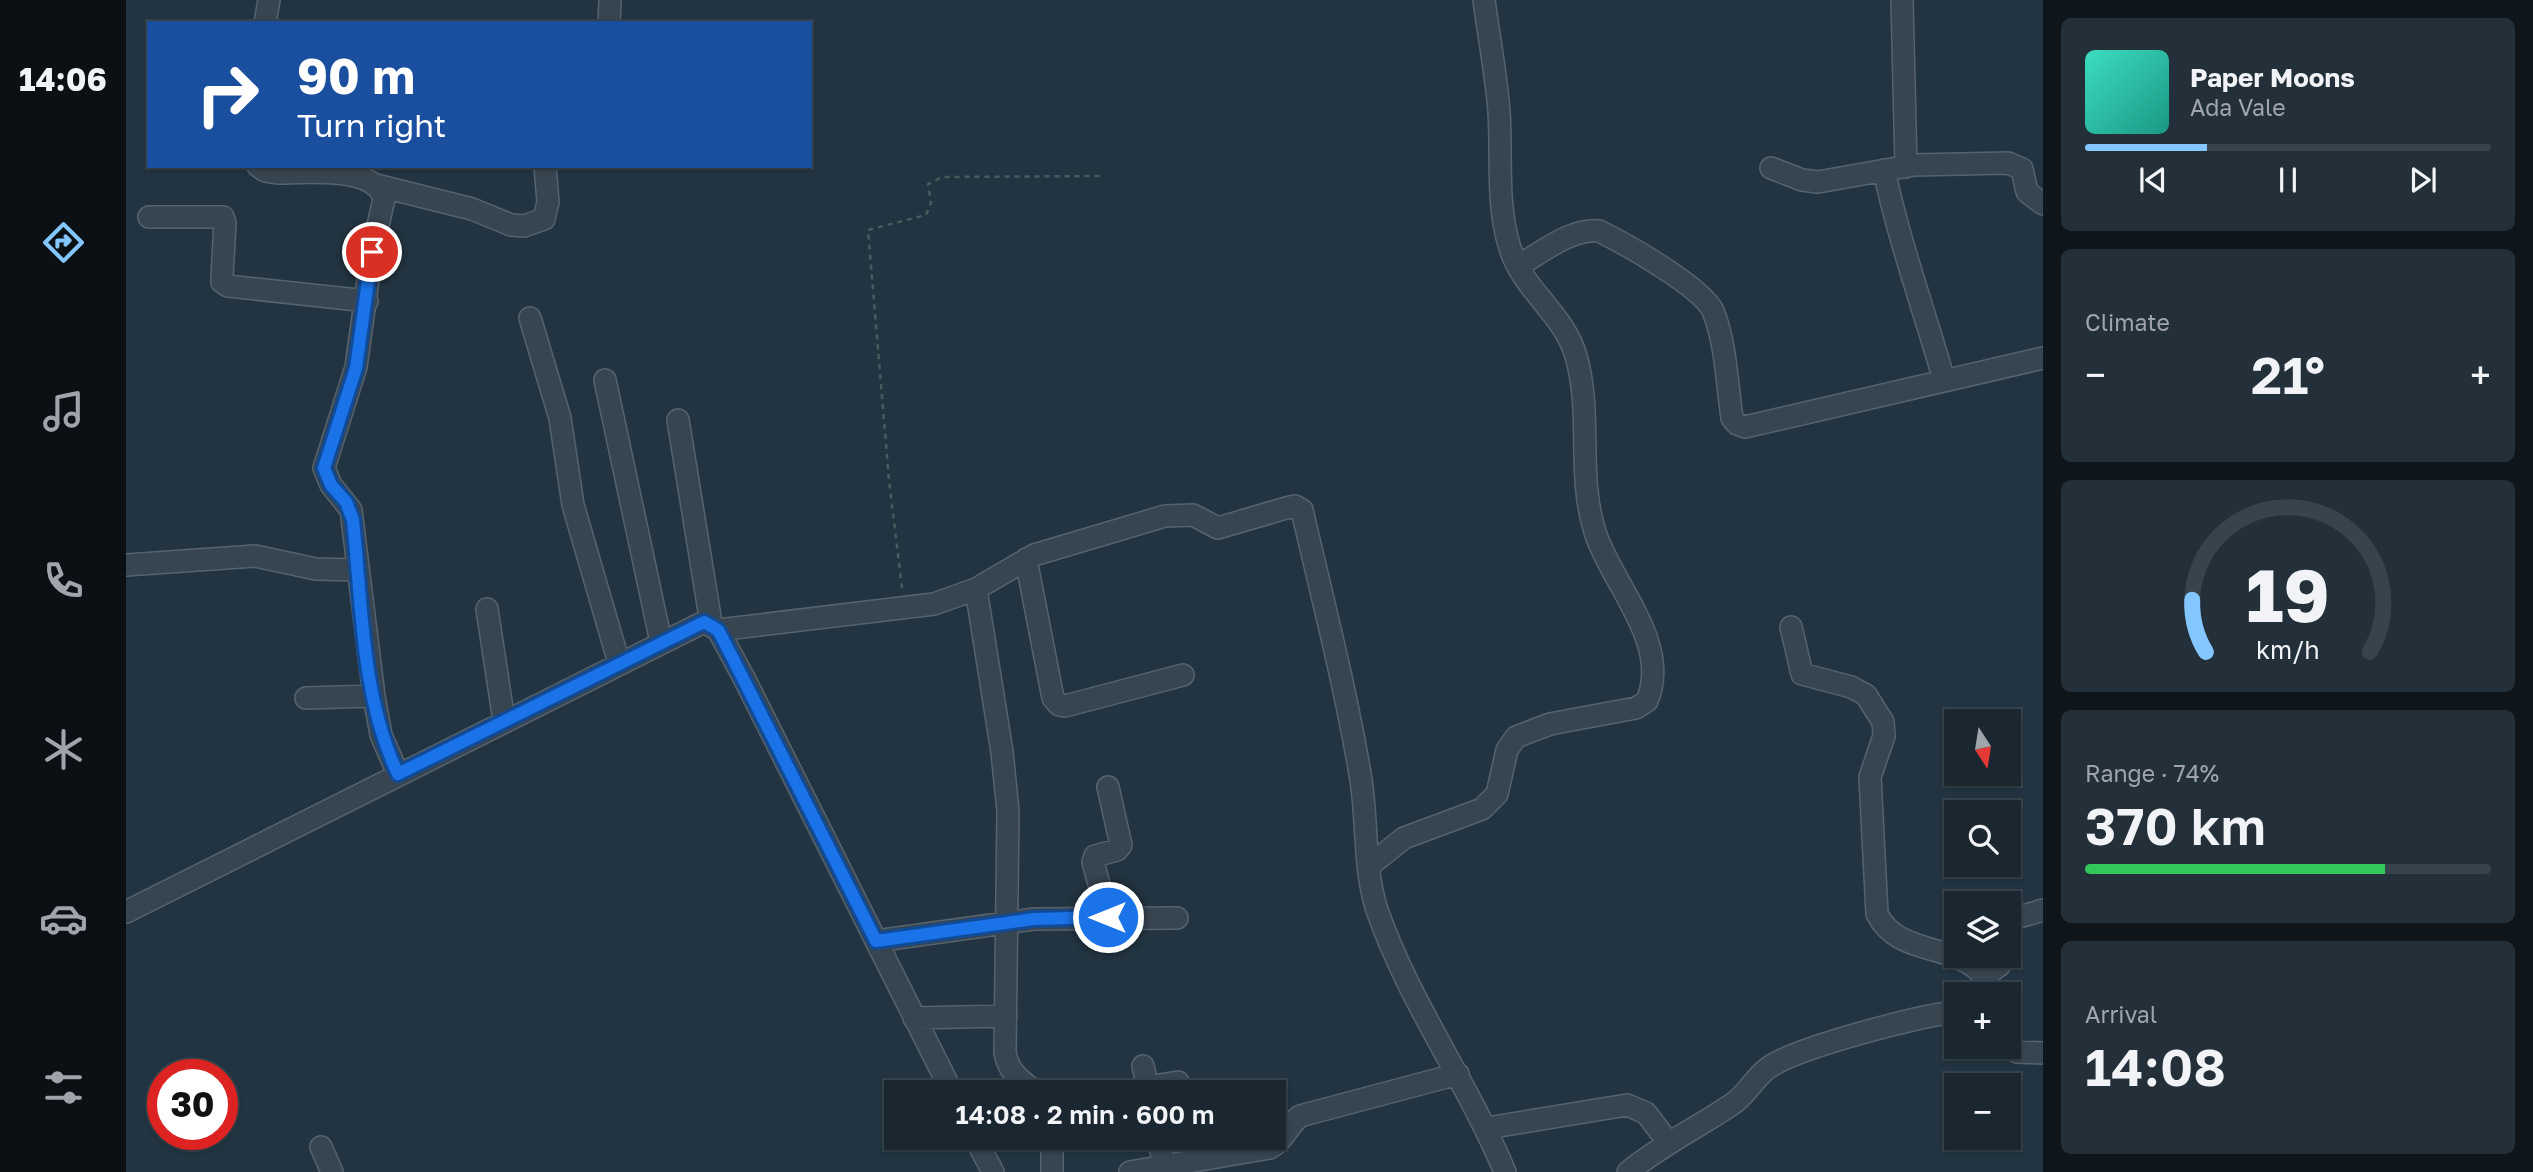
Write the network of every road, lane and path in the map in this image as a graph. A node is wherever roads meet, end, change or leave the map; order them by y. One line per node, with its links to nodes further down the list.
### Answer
1 (269, 0): 5 (street)
2 (610, 0): 6 (street)
3 (1484, 0): 16 (street)
4 (1902, 0): 7 (street)
5 (265, 21)
6 (609, 21)
7 (1906, 167): 11 (street); 14 (street)
8 (261, 168): 13 (street)
9 (545, 168): 13 (street)
10 (1771, 168): 11 (street)
11 (1884, 170): 21 (street)
12 (1102, 176): 28 (path)
13 (376, 186): 17 (street)
14 (2043, 204)
15 (149, 217): 17 (street)
16 (1518, 266): 21 (street); 39 (street)
17 (367, 301): 25 (street)
18 (530, 318): 32 (street)
19 (2043, 358): 21 (street)
20 (605, 380): 31 (street)
21 (1944, 380)
22 (678, 419): 29 (street)
23 (1026, 559): 26 (street); 33 (street); 39 (street)
24 (126, 565): 25 (street)
25 (358, 570): 34 (street)
26 (976, 589): 28 (street); 45 (street)
27 (487, 609): 36 (street)
28 (904, 609): 29 (street)
29 (714, 627): 31 (street); 46 (street)
30 (1791, 627): 47 (street)
31 (661, 642): 32 (street)
32 (619, 663): 36 (street)
33 (1183, 674)
34 (374, 696): 35 (street); 37 (street)
35 (306, 698)
36 (504, 721): 37 (street)
37 (398, 774): 41 (street)
38 (1108, 787): 43 (street)
39 (1369, 866): 53 (street)
40 (2043, 910): 42 (street)
41 (126, 912)
42 (2021, 916)
43 (1108, 917): 44 (street); 45 (street)
44 (1177, 918)
45 (1008, 923): 46 (street); 49 (street)
46 (876, 941): 50 (street)
47 (1988, 982)
48 (1944, 1014): 57 (street)
49 (1006, 1016): 50 (street); 55 (street)
50 (914, 1018): 54 (street)
51 (2021, 1052): 52 (street)
52 (2043, 1053)
53 (1458, 1073): 56 (street); 62 (street)
54 (946, 1080)
55 (1020, 1080)
56 (1486, 1128): 57 (street); 67 (street)
57 (1668, 1142): 68 (street)
58 (321, 1147): 63 (street)
59 (981, 1150): 64 (street)
60 (1052, 1150): 65 (street)
61 (1161, 1150): 62 (street)
62 (1165, 1169): 66 (street)
63 (332, 1172)
64 (993, 1172)
65 (1052, 1172)
66 (1130, 1172)
67 (1505, 1172)
68 (1628, 1172)

